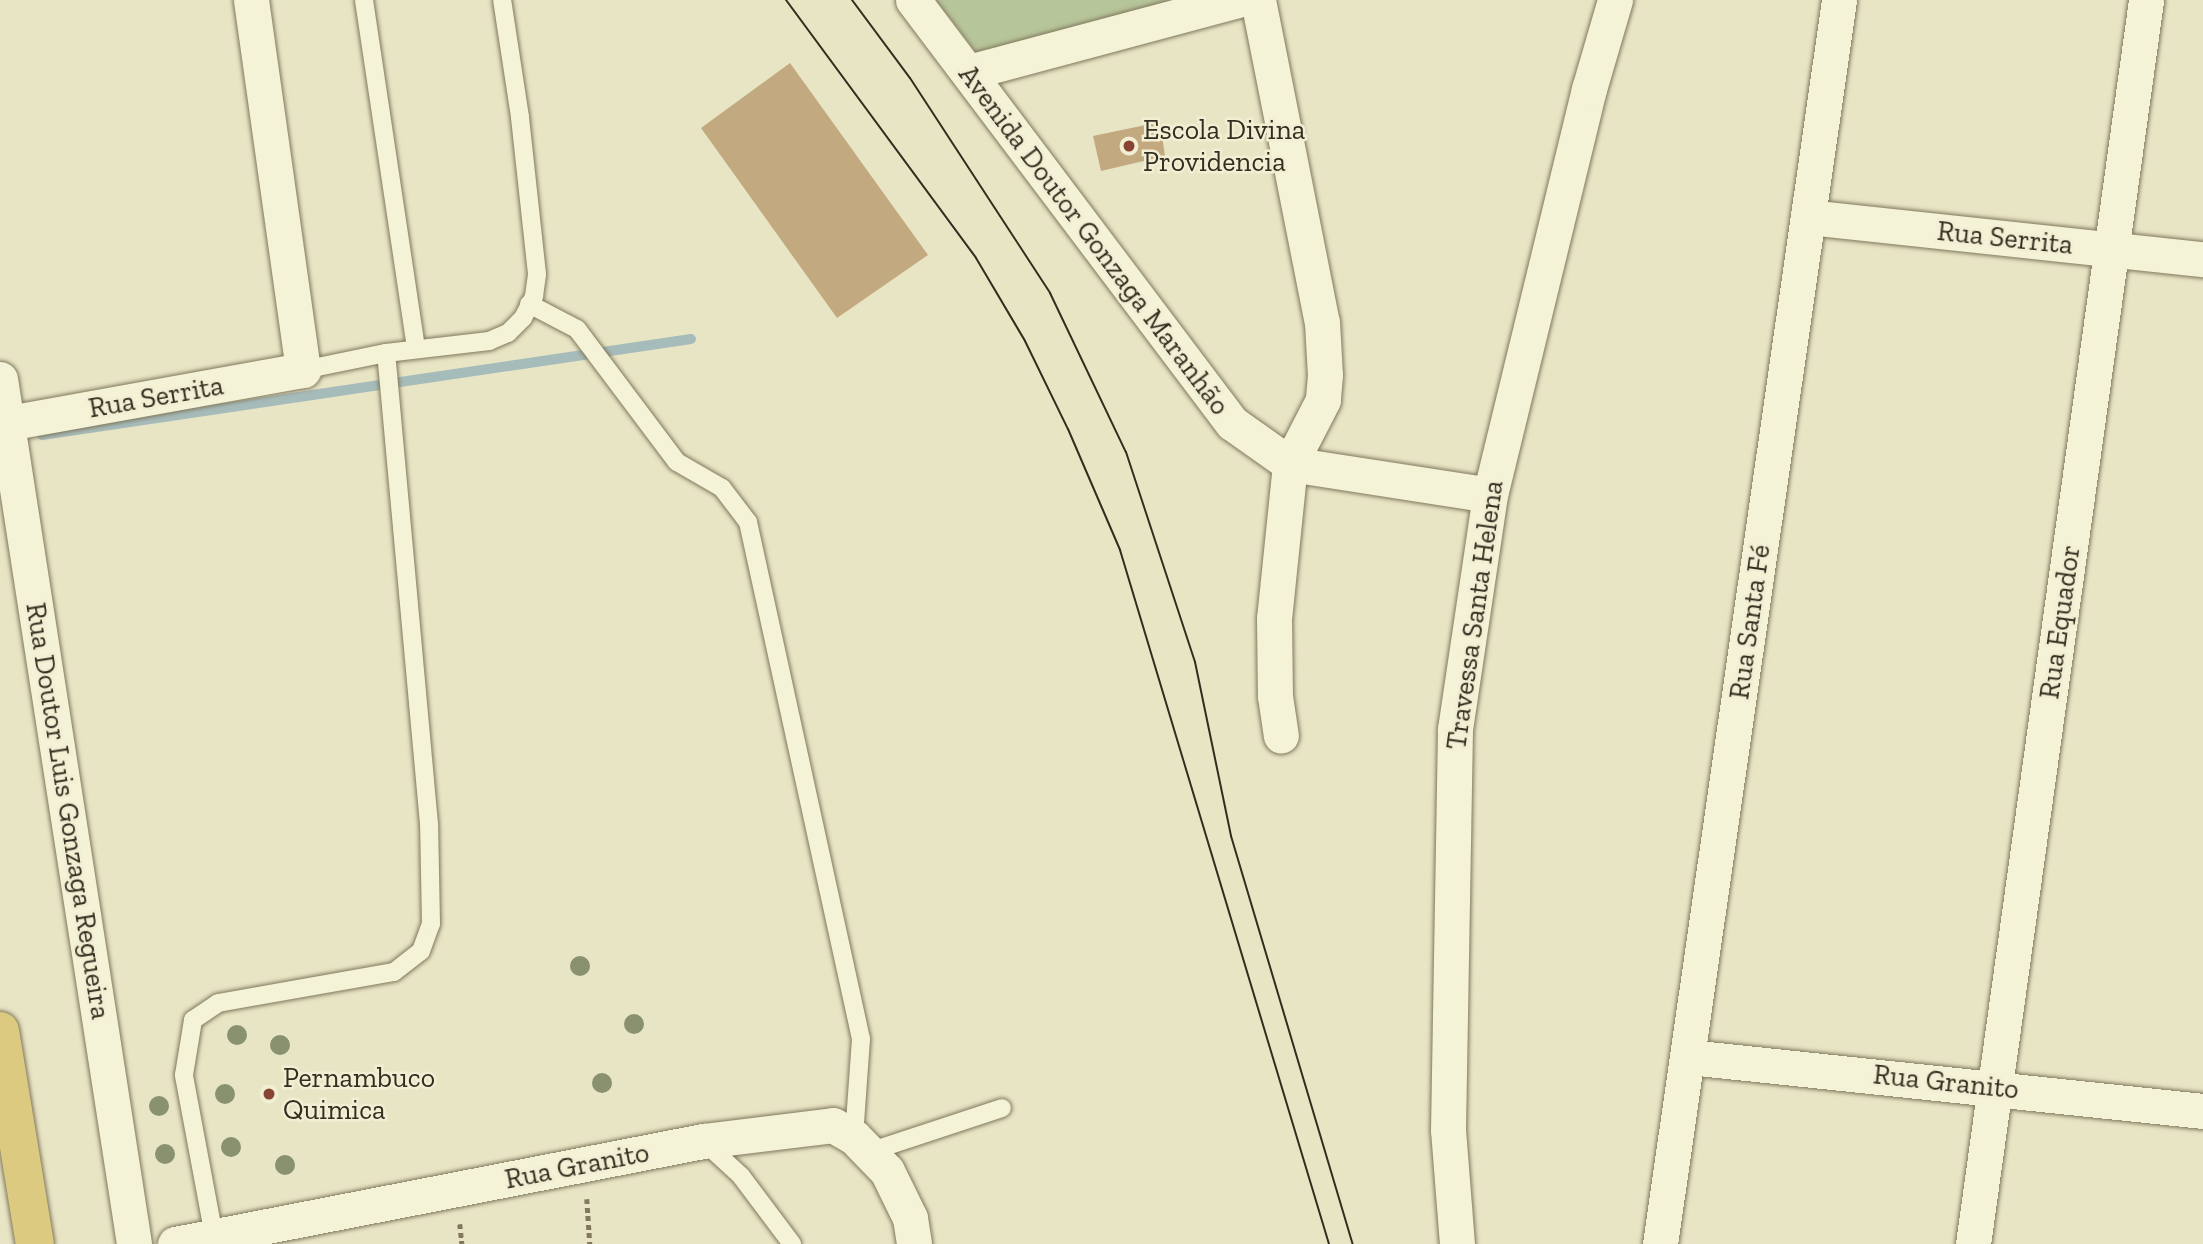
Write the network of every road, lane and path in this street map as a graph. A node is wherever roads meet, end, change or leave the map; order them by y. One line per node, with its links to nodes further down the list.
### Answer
1 (251, 0): 17 (street)
2 (364, 0): 15 (lane)
3 (502, 0): 14 (lane)
4 (913, 0): 10 (street, Avenida Doutor Gonzaga Maranhão)
5 (1237, 0): 10 (street)
6 (1258, 0): 20 (street)
7 (1615, 0): 21 (street, Travessa Santa Helena)
8 (1839, 0): 11 (street, Rua Santa Fé)
9 (2146, 0): 12 (street, Rua Equador)
10 (969, 72): 20 (street, Avenida Doutor Gonzaga Maranhão)
11 (1808, 217): 12 (street, Rua Serrita); 24 (street, Rua Santa Fé)
12 (2114, 250): 13 (street, Rua Serrita); 25 (street, Rua Equador)
13 (2203, 259)
14 (529, 304): 15 (lane); 29 (lane)
15 (416, 349): 16 (lane)
16 (386, 359): 17 (lane); 31 (lane)
17 (303, 370): 19 (street, Rua Serrita)
18 (0, 379): 19 (street, Rua Doutor Luis Gonzaga Regueira)
19 (8, 424): 33 (street, Rua Doutor Luis Gonzaga Regueira)
20 (1290, 464): 21 (street); 22 (street)
21 (1490, 495): 37 (street, Travessa Santa Helena)
22 (1281, 736)
23 (0, 1030): 32 (highway)
24 (1689, 1057): 25 (street, Rua Granito); 38 (street, Rua Santa Fé)
25 (1992, 1087): 27 (street, Rua Granito); 39 (street, Rua Equador)
26 (1002, 1108): 29 (lane)
27 (2203, 1111)
28 (703, 1141): 29 (street, Rua Granito); 30 (street, Rua Granito); 35 (lane)
29 (861, 1144): 36 (street)
30 (585, 1164): 31 (street, Rua Granito); 34 (path)
31 (188, 1242)
32 (35, 1244)
33 (134, 1244)
34 (590, 1244)
35 (792, 1244)
36 (914, 1244)
37 (1457, 1244)
38 (1660, 1244)
39 (1973, 1244)

